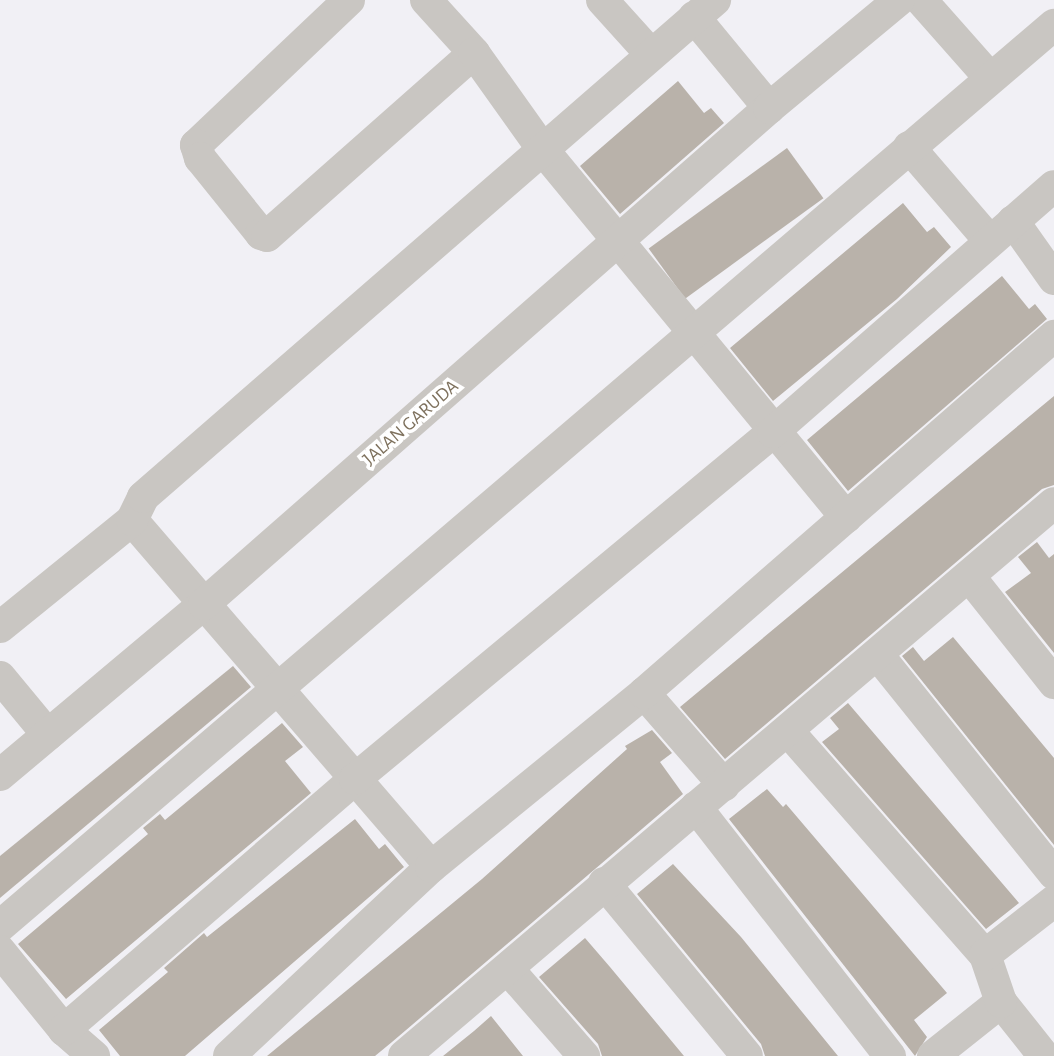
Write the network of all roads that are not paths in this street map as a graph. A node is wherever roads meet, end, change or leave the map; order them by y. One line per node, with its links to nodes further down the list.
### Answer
1 (349, 0): 9 (street)
2 (426, 0): 9 (street)
3 (602, 0): 8 (street)
4 (899, 0): 11 (street, JALAN GARUDA)
5 (921, 0): 10 (street)
6 (704, 9): 8 (street); 11 (street)
7 (1054, 25): 10 (street)
8 (649, 52): 13 (street)
9 (474, 53): 13 (street)
10 (990, 78): 12 (street)
11 (769, 108): 16 (street, JALAN GARUDA)
12 (909, 147): 15 (street); 18 (street)
13 (544, 151): 16 (street); 23 (street)
14 (1054, 186): 15 (street)
15 (1001, 230): 17 (street); 20 (street)
16 (619, 241): 18 (street); 25 (street, JALAN GARUDA)
17 (1054, 279)
18 (695, 336): 20 (street); 30 (street)
19 (1054, 336): 22 (street)
20 (773, 432): 22 (street); 35 (street)
21 (1054, 503): 24 (street)
22 (846, 518): 31 (street)
23 (132, 520): 25 (street); 26 (street)
24 (969, 576): 27 (street); 29 (street)
25 (204, 604): 30 (street); 33 (street, JALAN GARUDA)
26 (0, 627)
27 (878, 655): 32 (street); 39 (street)
28 (0, 677): 33 (street)
29 (1054, 683)
30 (276, 687): 35 (street); 42 (street)
31 (644, 692): 36 (street); 38 (street)
32 (788, 731): 36 (street); 44 (street)
33 (48, 735): 34 (street, JALAN GARUDA)
34 (0, 775)
35 (355, 779): 38 (street); 47 (street)
36 (724, 785): 37 (street)
37 (696, 807): 40 (street); 53 (street)
38 (431, 867): 50 (street)
39 (1054, 874)
40 (604, 883): 45 (street); 52 (street)
41 (1054, 901): 44 (street)
42 (0, 926)
43 (0, 951): 47 (street)
44 (985, 955): 46 (street)
45 (508, 969): 48 (street); 51 (street)
46 (1001, 1002): 54 (street); 55 (street)
47 (64, 1030): 49 (street)
48 (423, 1050)
49 (94, 1056)
50 (229, 1056)
51 (584, 1056)
52 (747, 1056)
53 (890, 1056)
54 (933, 1056)
55 (1044, 1056)

